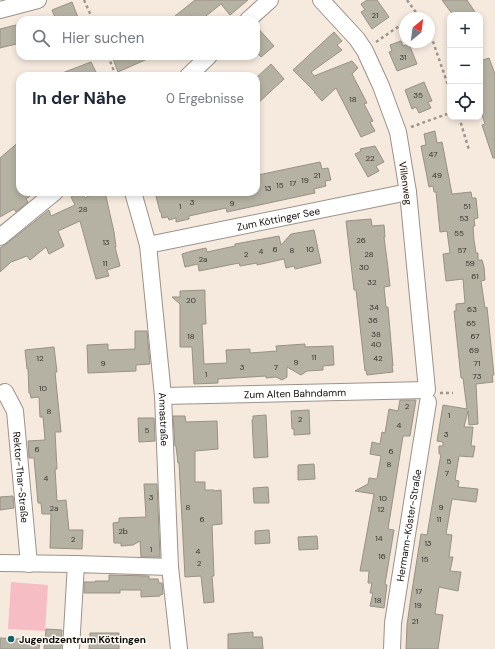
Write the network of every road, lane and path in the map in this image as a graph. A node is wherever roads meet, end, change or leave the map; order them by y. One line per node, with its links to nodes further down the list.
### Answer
1 (38, 0): 6 (street)
2 (84, 0): 8 (path)
3 (270, 0): 9 (street)
4 (321, 0): 12 (street, Villenweg)
5 (408, 0): 7 (path)
6 (0, 10)
7 (416, 12)
8 (91, 16)
9 (252, 16)
10 (399, 26): 12 (path)
11 (435, 47): 17 (path)
12 (365, 51): 20 (street, Villenweg)
13 (110, 60): 15 (path)
14 (205, 60): 16 (street)
15 (114, 72)
16 (192, 72)
17 (448, 84)
18 (447, 114): 20 (path)
19 (460, 120): 21 (path)
20 (398, 132): 22 (street, Villenweg)
21 (469, 150)
22 (408, 192): 26 (street, Zum Köttinger See); 29 (street, Villenweg)
23 (50, 196): 25 (street)
24 (134, 196): 26 (street, Annastraße)
25 (0, 237)
26 (148, 245): 28 (street, Annastraße)
27 (6, 392): 31 (street, Rektor-Thar-Straße)
28 (163, 396): 29 (street, Zum Alten Bahndamm); 33 (street, Annastraße)
29 (428, 396): 36 (street, Hermann-Köster-Straße)
30 (0, 563): 31 (street)
31 (29, 564): 32 (street)
32 (76, 564): 33 (street); 34 (street)
33 (170, 567): 35 (street, Annastraße)
34 (71, 649)
35 (180, 649)
36 (392, 649)

